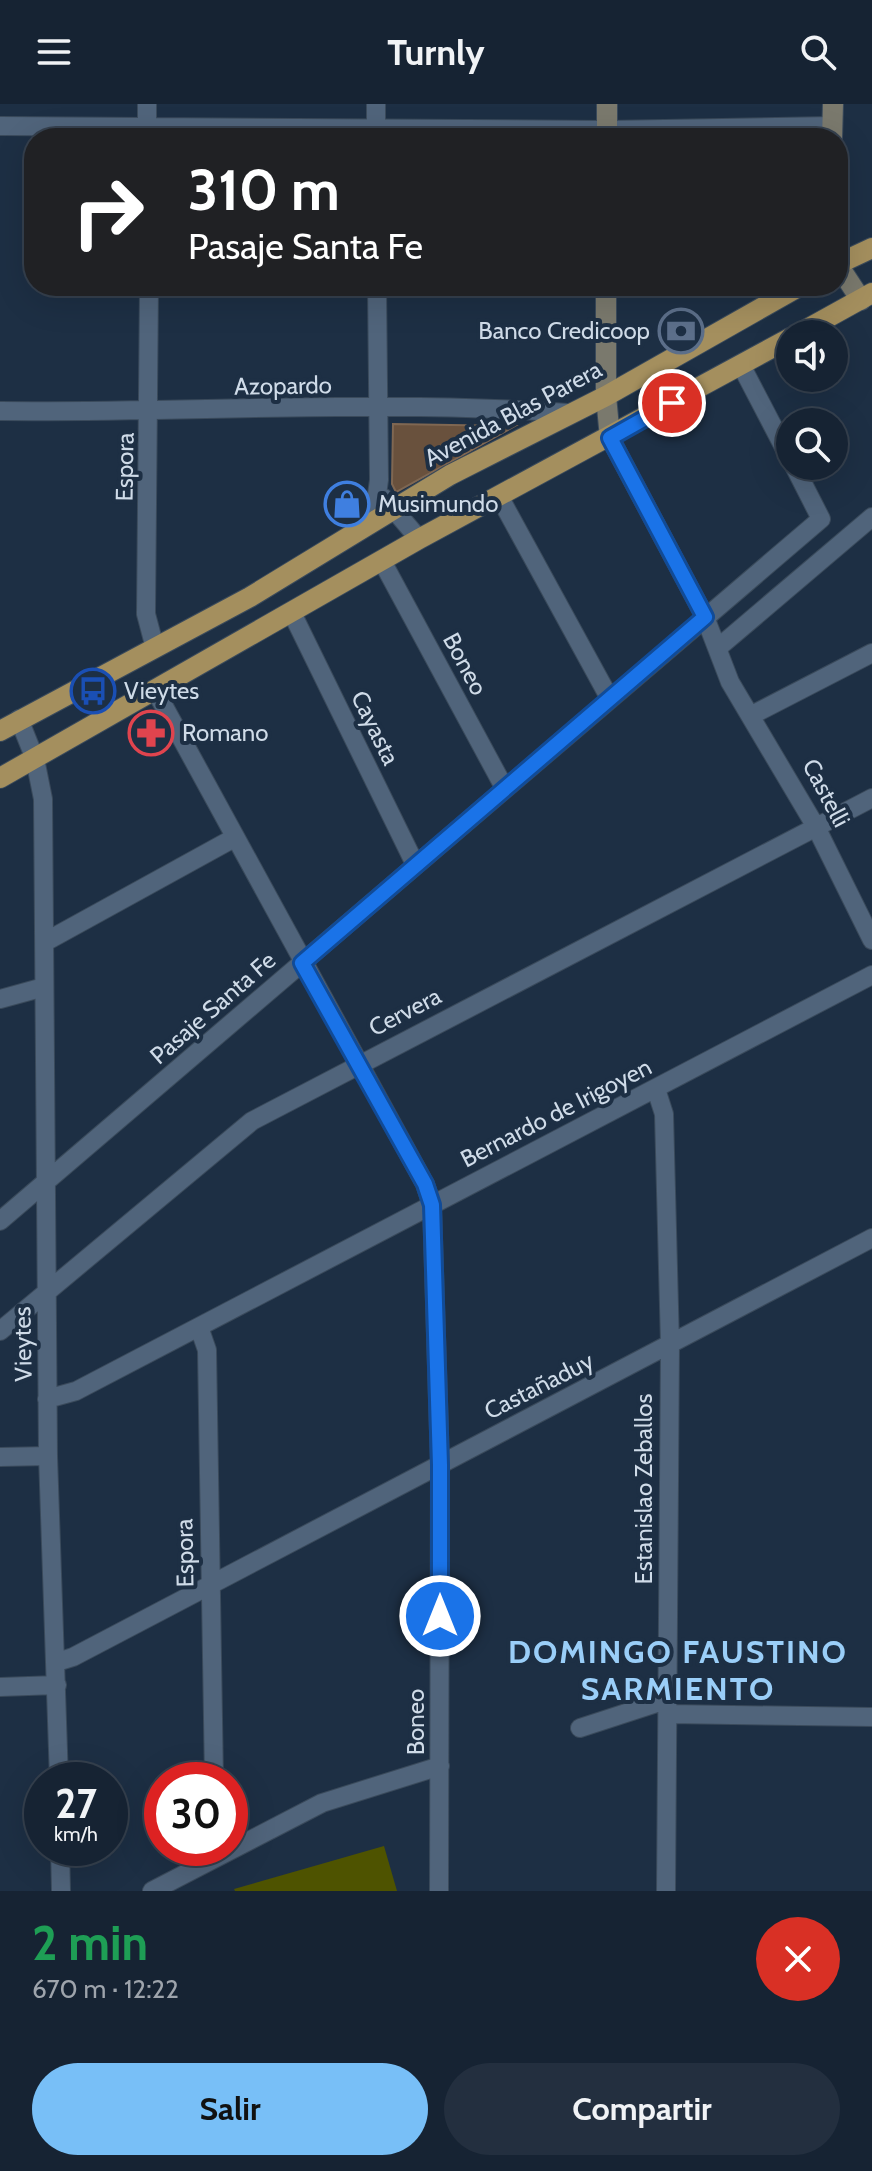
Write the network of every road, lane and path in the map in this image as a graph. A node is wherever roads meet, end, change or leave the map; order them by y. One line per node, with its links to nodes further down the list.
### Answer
1 (147, 104): 7 (street)
2 (376, 104): 8 (street)
3 (607, 104): 9 (main road)
4 (833, 104): 10 (main road)
5 (0, 126): 6 (street)
6 (37, 128)
7 (147, 128)
8 (376, 128)
9 (607, 128)
10 (832, 128)
11 (872, 248): 12 (main road)
12 (848, 260)
13 (848, 277): 18 (main road)
14 (149, 296): 25 (street, Espora)
15 (377, 296): 23 (street)
16 (606, 296): 22 (main road)
17 (782, 296): 22 (main road, Avenida Blas Parera)
18 (868, 301): 19 (main road)
19 (828, 320)
20 (776, 346): 21 (main road)
21 (741, 365): 27 (street); 28 (main road)
22 (606, 396): 26 (main road, Avenida Blas Parera); 28 (main road)
23 (378, 408): 25 (street, Azopardo); 26 (street, Azopardo); 29 (street)
24 (0, 411): 25 (street, Azopardo)
25 (150, 413): 40 (street, Espora)
26 (567, 413): 32 (main road, Avenida Blas Parera)
27 (776, 432)
28 (610, 438): 31 (main road); 38 (street)
29 (379, 480): 32 (street); 34 (street)
30 (801, 480): 38 (street, Pasaje Santa Fe)
31 (500, 498): 35 (main road); 43 (street)
32 (391, 509): 34 (main road, Avenida Blas Parera); 35 (street)
33 (872, 517): 39 (street)
34 (361, 527): 40 (main road, Avenida Blas Parera)
35 (419, 539): 36 (main road)
36 (382, 561): 37 (main road); 49 (street, Boneo)
37 (292, 613): 42 (main road); 53 (street, Cayasta)
38 (705, 617): 39 (street); 43 (street, Pasaje Santa Fe)
39 (719, 647): 44 (street)
40 (155, 648): 45 (main road, Avenida Blas Parera)
41 (872, 653): 44 (street)
42 (155, 690): 47 (main road); 52 (street)
43 (610, 699): 49 (street, Pasaje Santa Fe)
44 (752, 715): 51 (street, Castelli)
45 (19, 719): 46 (main road, Avenida Blas Parera); 47 (street, Vieytes)
46 (0, 731)
47 (35, 759): 48 (main road); 55 (street, Vieytes)
48 (0, 778)
49 (505, 789): 53 (street, Pasaje Santa Fe)
50 (872, 798): 51 (street, Cervera)
51 (816, 827): 54 (street, Castelli); 60 (street, Cervera)
52 (234, 838): 55 (street); 56 (street)
53 (415, 864): 56 (street, Pasaje Santa Fe)
54 (872, 940)
55 (45, 942): 58 (street, Vieytes)
56 (302, 963): 60 (street, Boneo); 62 (street, Pasaje Santa Fe)
57 (872, 975): 61 (street, Bernardo de Irigoyen)
58 (44, 987): 59 (street); 62 (street, Vieytes)
59 (0, 999)
60 (356, 1064): 63 (street, Boneo); 66 (street, Cervera)
61 (656, 1089): 63 (street, Bernardo de Irigoyen); 69 (street, Estanislao Zeballos)
62 (44, 1185): 64 (street, Pasaje Santa Fe); 66 (street, Vieytes)
63 (432, 1205): 67 (street, Bernardo de Irigoyen); 73 (street, Boneo)
64 (0, 1221)
65 (872, 1238): 69 (street, Castañaduy)
66 (46, 1292): 68 (street, Cervera); 70 (street, Vieytes)
67 (199, 1327): 70 (street, Bernardo de Irigoyen); 74 (street, Espora)
68 (0, 1331)
69 (670, 1345): 73 (street, Castañaduy); 78 (street, Estanislao Zeballos)
70 (47, 1399): 71 (street, Vieytes)
71 (48, 1456): 72 (street); 75 (street, Vieytes)
72 (0, 1457)
73 (440, 1465): 74 (street, Castañaduy); 83 (street, Boneo)
74 (209, 1585): 75 (street, Castañaduy); 82 (street, Espora)
75 (57, 1662): 76 (street, Vieytes)
76 (57, 1685): 77 (street); 81 (street, Vieytes)
77 (0, 1687)
78 (669, 1707): 79 (street); 80 (street); 90 (street, Estanislao Zeballos)
79 (872, 1717)
80 (580, 1728)
81 (59, 1762)
82 (214, 1762)
83 (440, 1766): 84 (street); 89 (street, Boneo)
84 (248, 1838)
85 (60, 1866): 87 (street)
86 (194, 1866): 88 (street)
87 (61, 1891)
88 (152, 1891)
89 (439, 1891)
90 (666, 1891)

